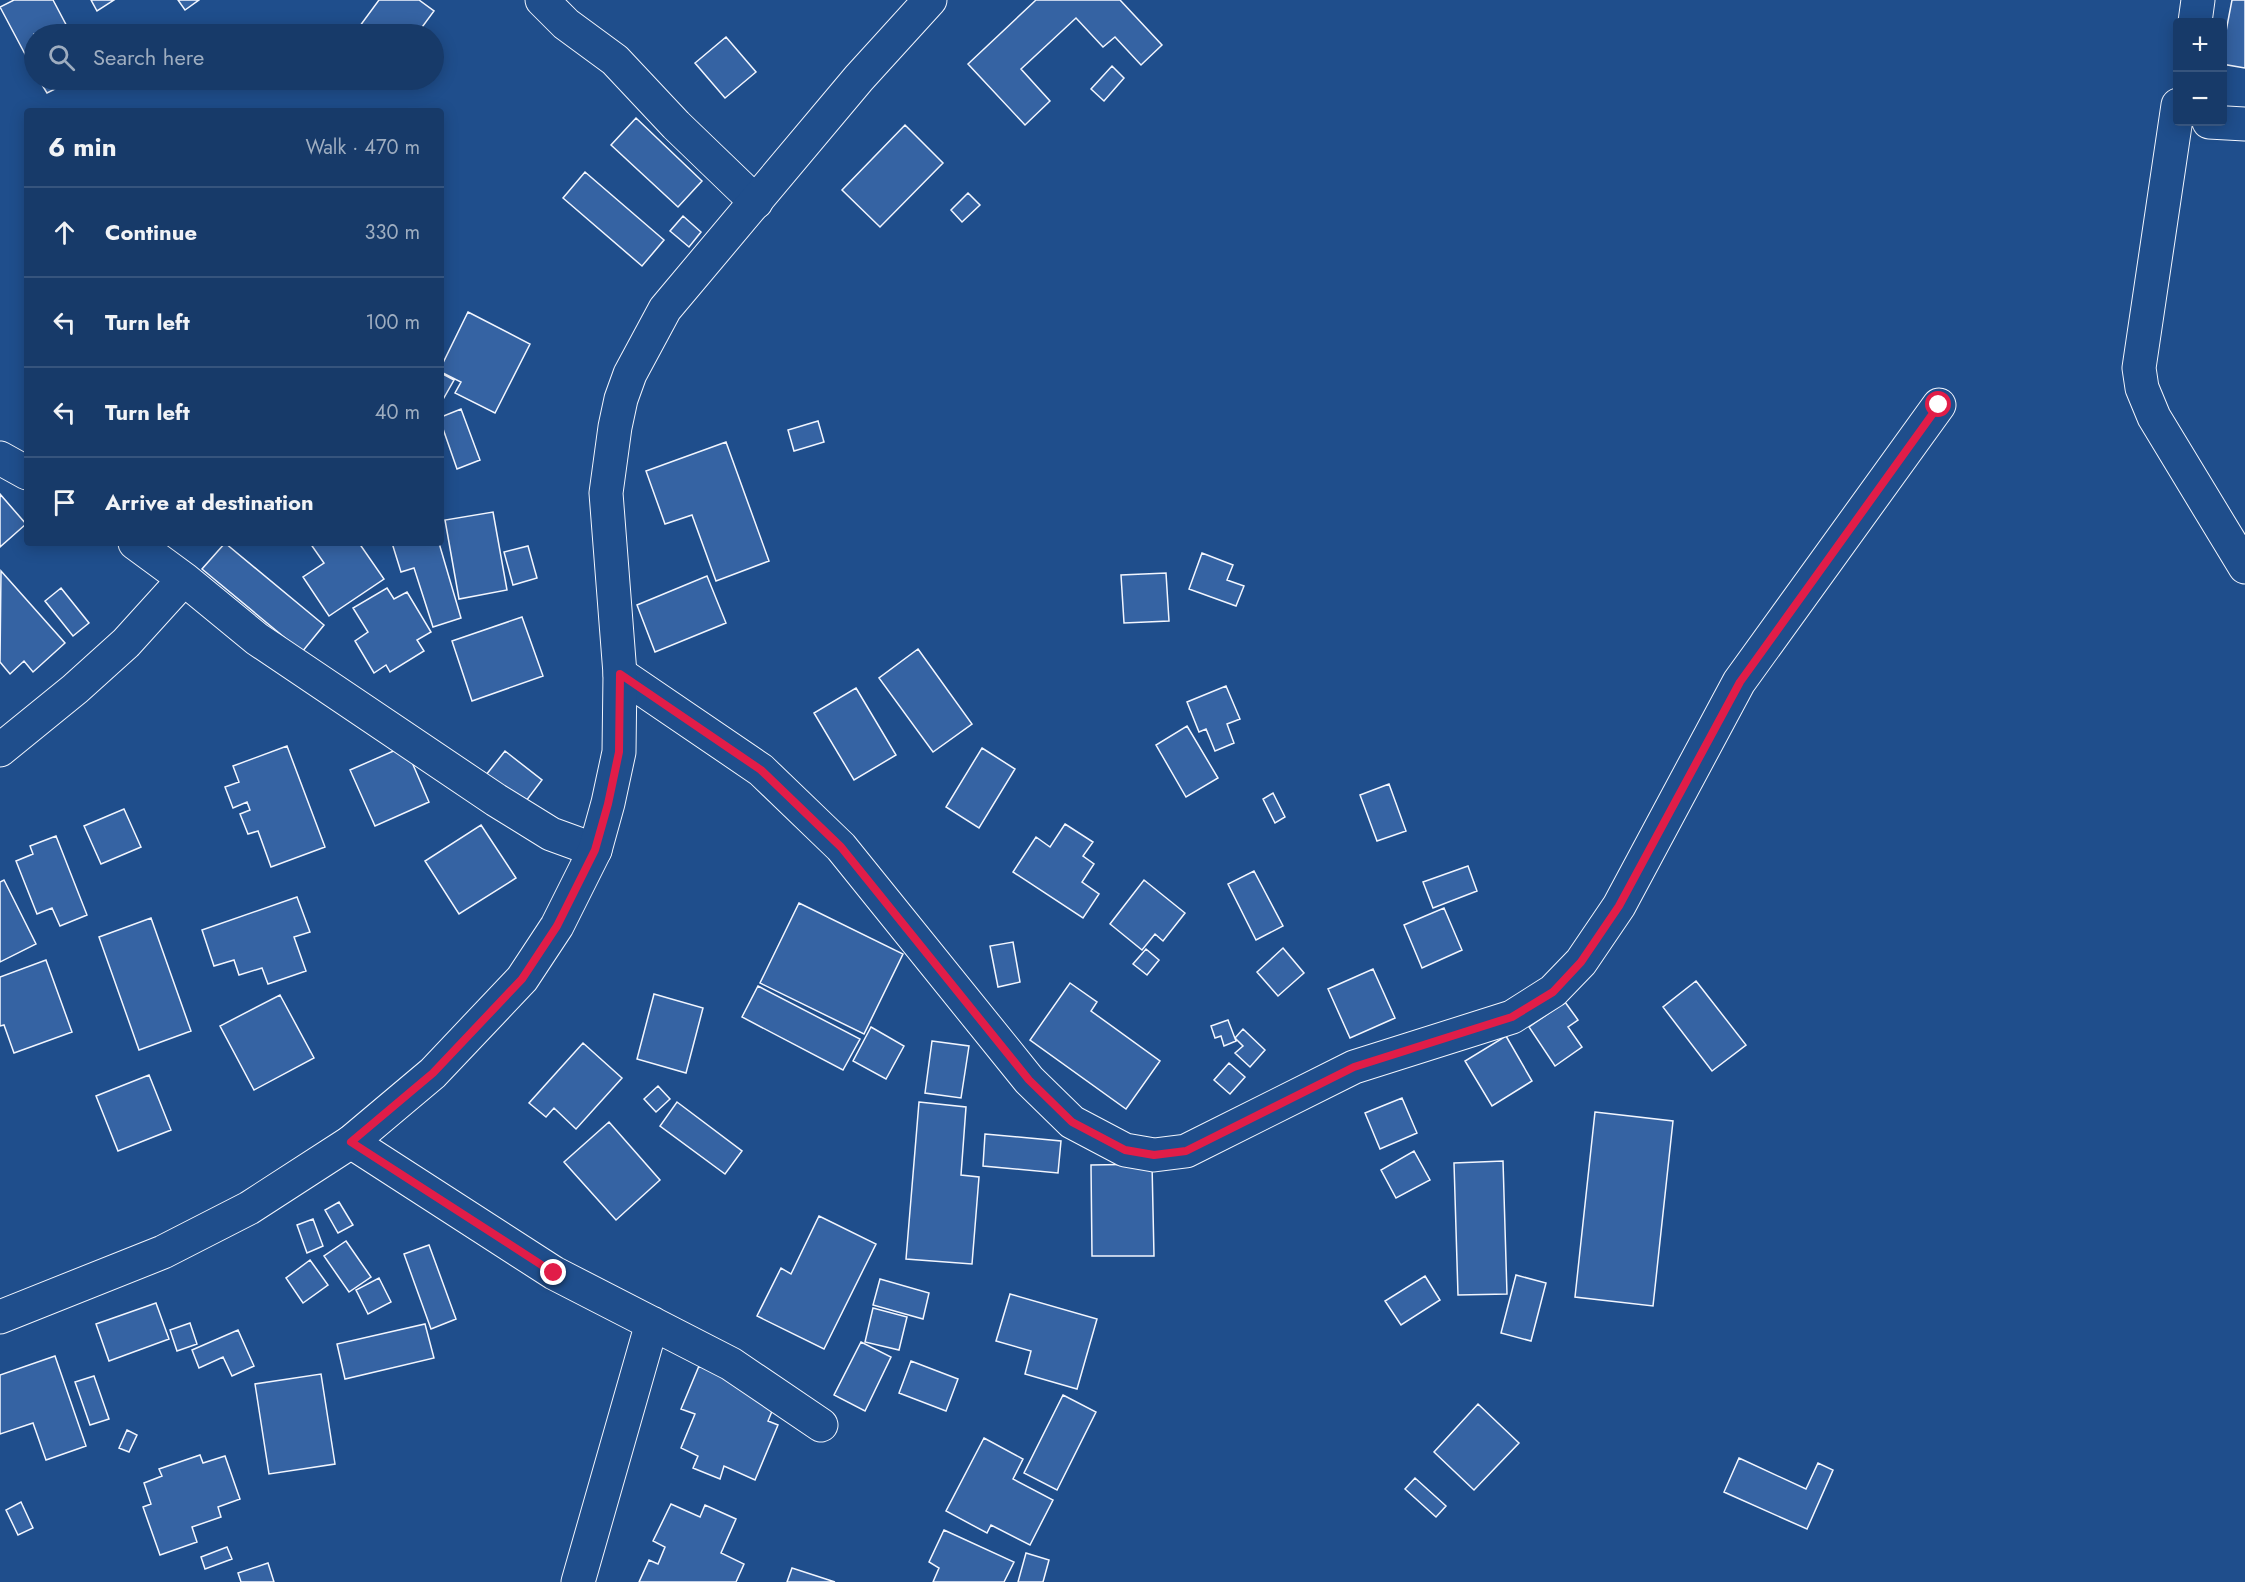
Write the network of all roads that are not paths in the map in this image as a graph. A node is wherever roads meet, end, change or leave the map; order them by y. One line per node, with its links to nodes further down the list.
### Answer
1 (542, 0): 8 (street)
2 (930, 0): 8 (street)
3 (2198, 0): 4 (street)
4 (2196, 18)
5 (2227, 123): 6 (street)
6 (2245, 124)
7 (2175, 126): 13 (street)
8 (756, 201): 15 (street)
9 (1939, 405): 15 (street)
10 (0, 458): 11 (street)
11 (24, 471)
12 (139, 546): 14 (street)
13 (2245, 567)
14 (184, 579): 16 (street); 17 (street)
15 (620, 674): 17 (street)
16 (0, 750)
17 (595, 850): 18 (street)
18 (351, 1142): 19 (street); 20 (street)
19 (0, 1317)
20 (652, 1323): 21 (street); 22 (street)
21 (821, 1425)
22 (578, 1582)

